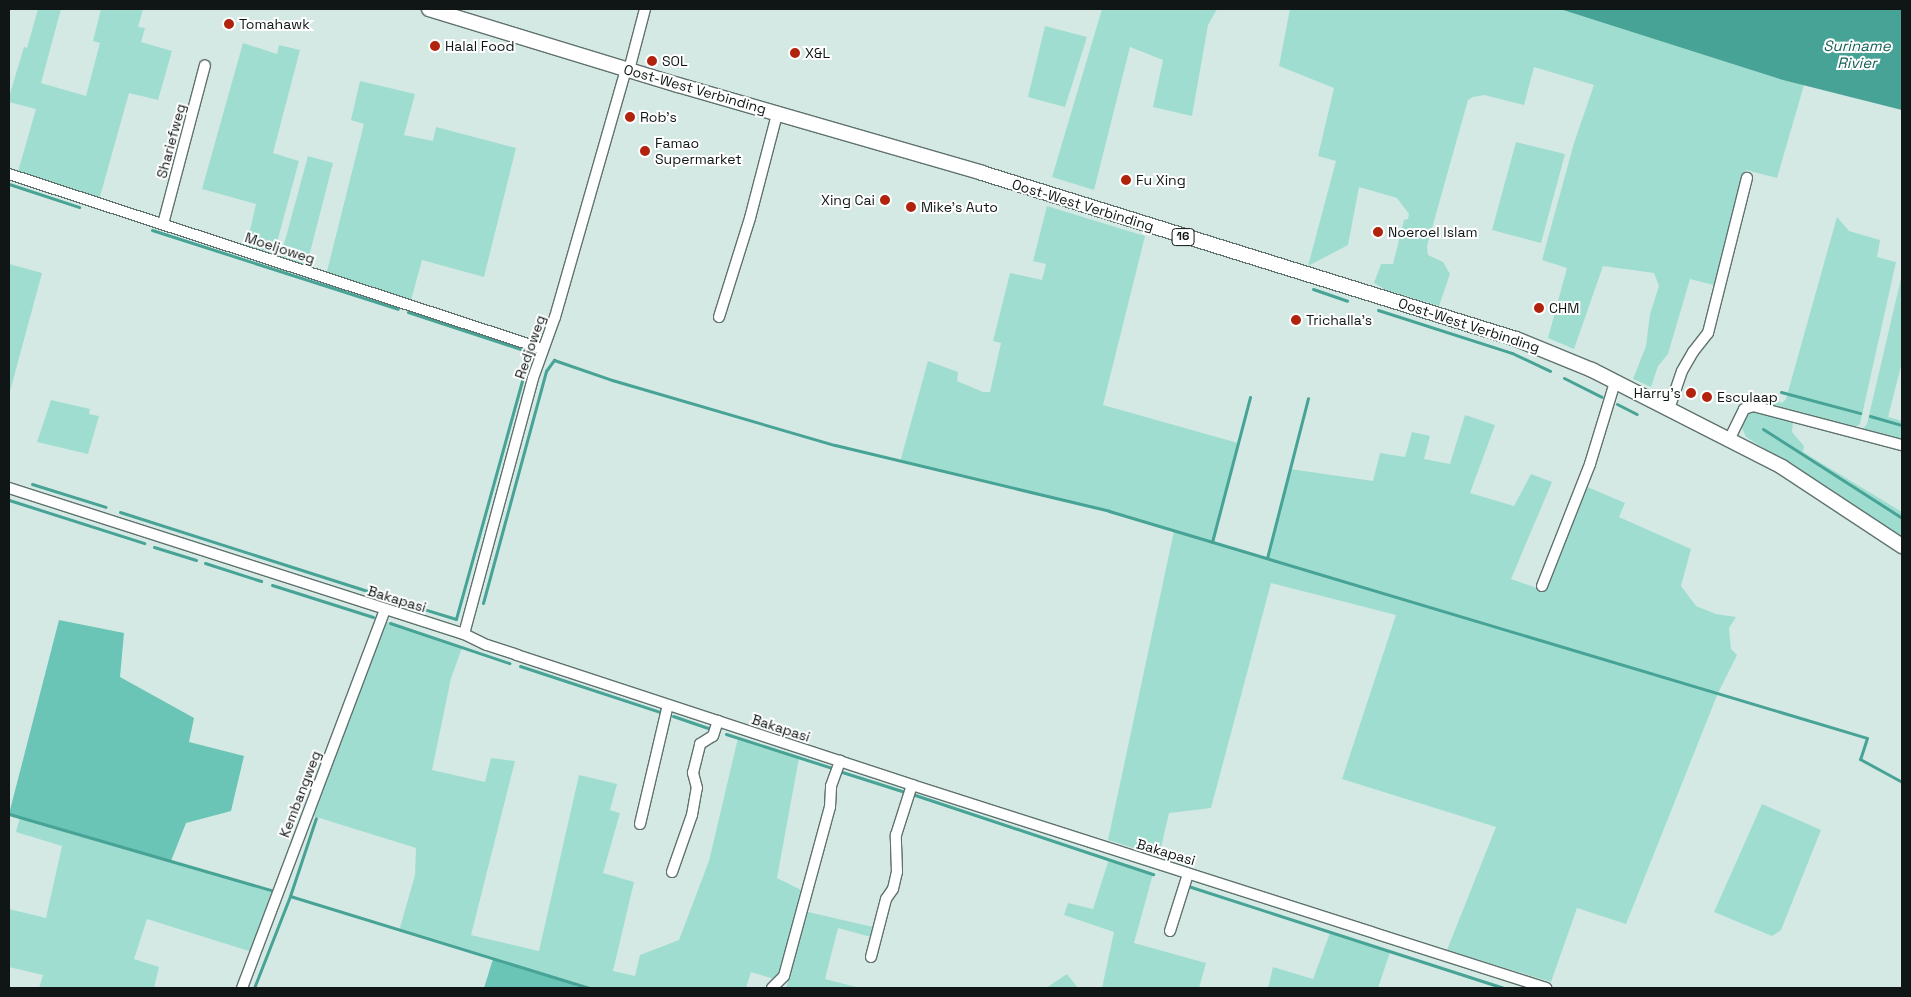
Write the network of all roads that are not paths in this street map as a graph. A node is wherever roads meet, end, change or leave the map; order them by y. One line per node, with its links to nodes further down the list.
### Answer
1 (428, 9): 4 (main road, Oost-West Verbinding / 16)
2 (645, 9): 4 (street, Redjoweg)
3 (206, 65): 8 (street, Shariefweg)
4 (628, 70): 5 (main road, Oost-West Verbinding / 16); 10 (street, Redjoweg)
5 (778, 114): 9 (street); 11 (main road, Oost-West Verbinding / 16)
6 (9, 174): 8 (street, Moeljoweg)
7 (1747, 178): 12 (street)
8 (163, 224): 10 (street, Moeljoweg)
9 (719, 317)
10 (543, 349): 19 (street, Redjoweg)
11 (1615, 382): 12 (main road, Oost-West Verbinding / 16); 17 (street)
12 (1669, 409): 13 (main road, Oost-West Verbinding / 16)
13 (1729, 440): 14 (street); 16 (main road, Oost-West Verbinding / 16)
14 (1902, 446)
15 (9, 488): 18 (street, Bakapasi)
16 (1902, 546)
17 (1542, 586)
18 (385, 610): 19 (street, Bakapasi); 29 (street, Kembangweg)
19 (464, 634): 20 (street, Bakapasi)
20 (668, 705): 21 (street, Bakapasi); 24 (street)
21 (718, 721): 22 (street, Bakapasi); 25 (street)
22 (840, 761): 23 (street, Bakapasi); 30 (street)
23 (912, 785): 26 (street, Bakapasi); 28 (street)
24 (640, 824)
25 (672, 872)
26 (1188, 874): 27 (street); 31 (street, Bakapasi)
27 (1170, 931)
28 (871, 957)
29 (242, 988)
30 (772, 988)
31 (1546, 988)

